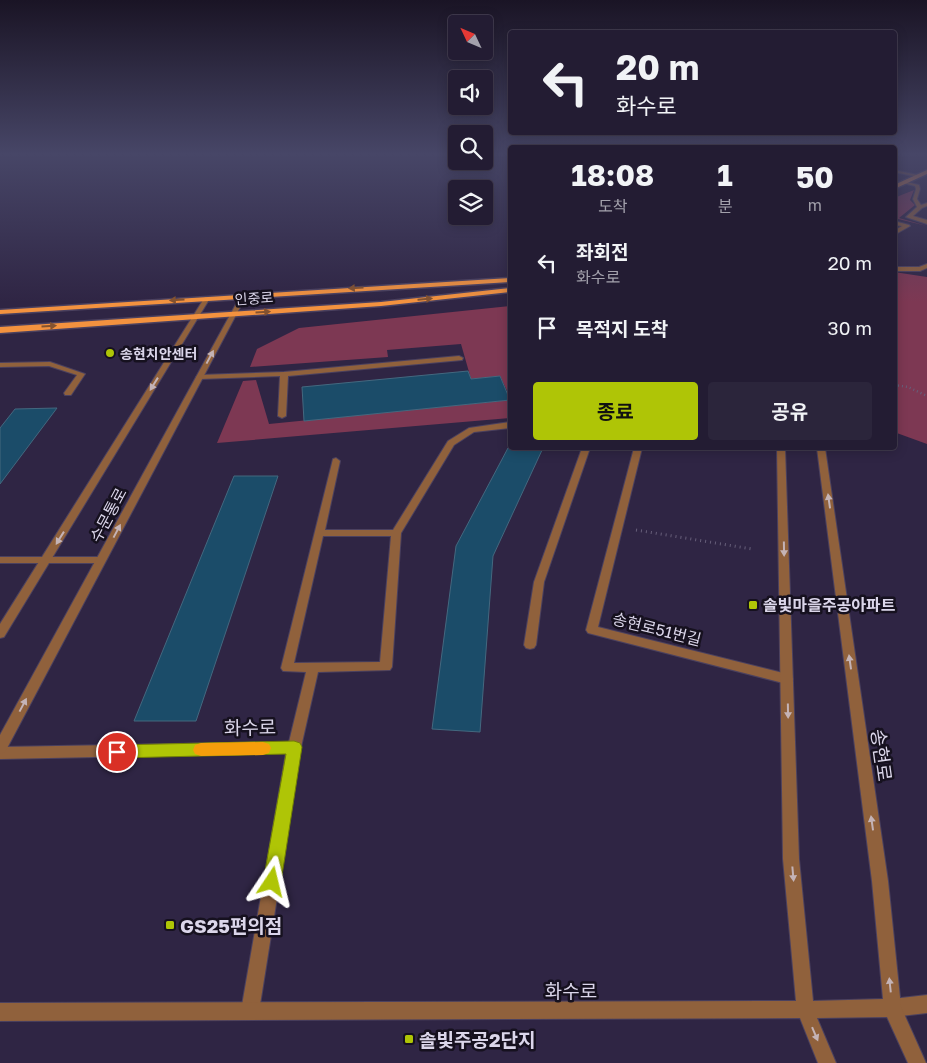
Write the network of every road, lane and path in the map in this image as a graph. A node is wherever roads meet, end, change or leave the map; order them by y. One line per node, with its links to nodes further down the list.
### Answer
1 (918, 203): 3 (street)
2 (927, 204): 3 (street)
3 (920, 207): 4 (street)
4 (927, 222)
5 (897, 224): 6 (street)
6 (897, 231)
7 (927, 266): 8 (street)
8 (897, 269)
9 (508, 273): 11 (main road)
10 (508, 280): 11 (main road, 인중로)
11 (444, 282): 13 (main road, 인중로, one-way to 13)
12 (508, 290): 16 (main road, 인중로, one-way to 12)
13 (243, 296): 14 (main road, 인중로); 16 (street, 수문통로)
14 (207, 298): 15 (main road, 인중로, one-way to 15); 17 (street, 수문통로)
15 (0, 312)
16 (234, 314): 17 (main road, 인중로); 22 (street, 수문통로, one-way to 16)
17 (196, 316): 18 (main road, 인중로, one-way to 17); 38 (street, 수문통로, one-way to 38)
18 (0, 330)
19 (459, 358): 21 (street)
20 (0, 365): 24 (street)
21 (284, 374): 22 (street); 26 (street)
22 (200, 377): 39 (street, 수문통로, one-way to 22)
23 (897, 386): 25 (path)
24 (68, 392)
25 (927, 396)
26 (282, 416)
27 (508, 425): 35 (street)
28 (585, 450): 41 (street)
29 (637, 450): 33 (street)
30 (781, 450): 43 (street, one-way to 43)
31 (821, 450): 48 (street, 송현로, one-way to 31)
32 (336, 461): 34 (street)
33 (618, 527): 36 (path); 43 (street, 송현로51번길)
34 (319, 533): 35 (street); 42 (street)
35 (396, 533): 42 (street)
36 (752, 549)
37 (0, 560): 38 (street)
38 (46, 560): 39 (street); 40 (street, 수문통로)
39 (101, 560): 45 (street, 수문통로, one-way to 39)
40 (0, 634)
41 (530, 645)
42 (312, 668): 44 (street)
43 (787, 679): 49 (street, one-way to 49)
44 (294, 747): 46 (street, 화수로); 50 (street, 화수로)
45 (0, 748)
46 (0, 753)
47 (927, 1004): 48 (street, 화수로)
48 (892, 1008): 49 (street, 화수로); 53 (street, 송현로)
49 (805, 1010): 50 (street, 화수로); 52 (street, one-way to 52)
50 (250, 1011): 51 (street, 화수로)
51 (0, 1012)
52 (827, 1063)
53 (917, 1063)

